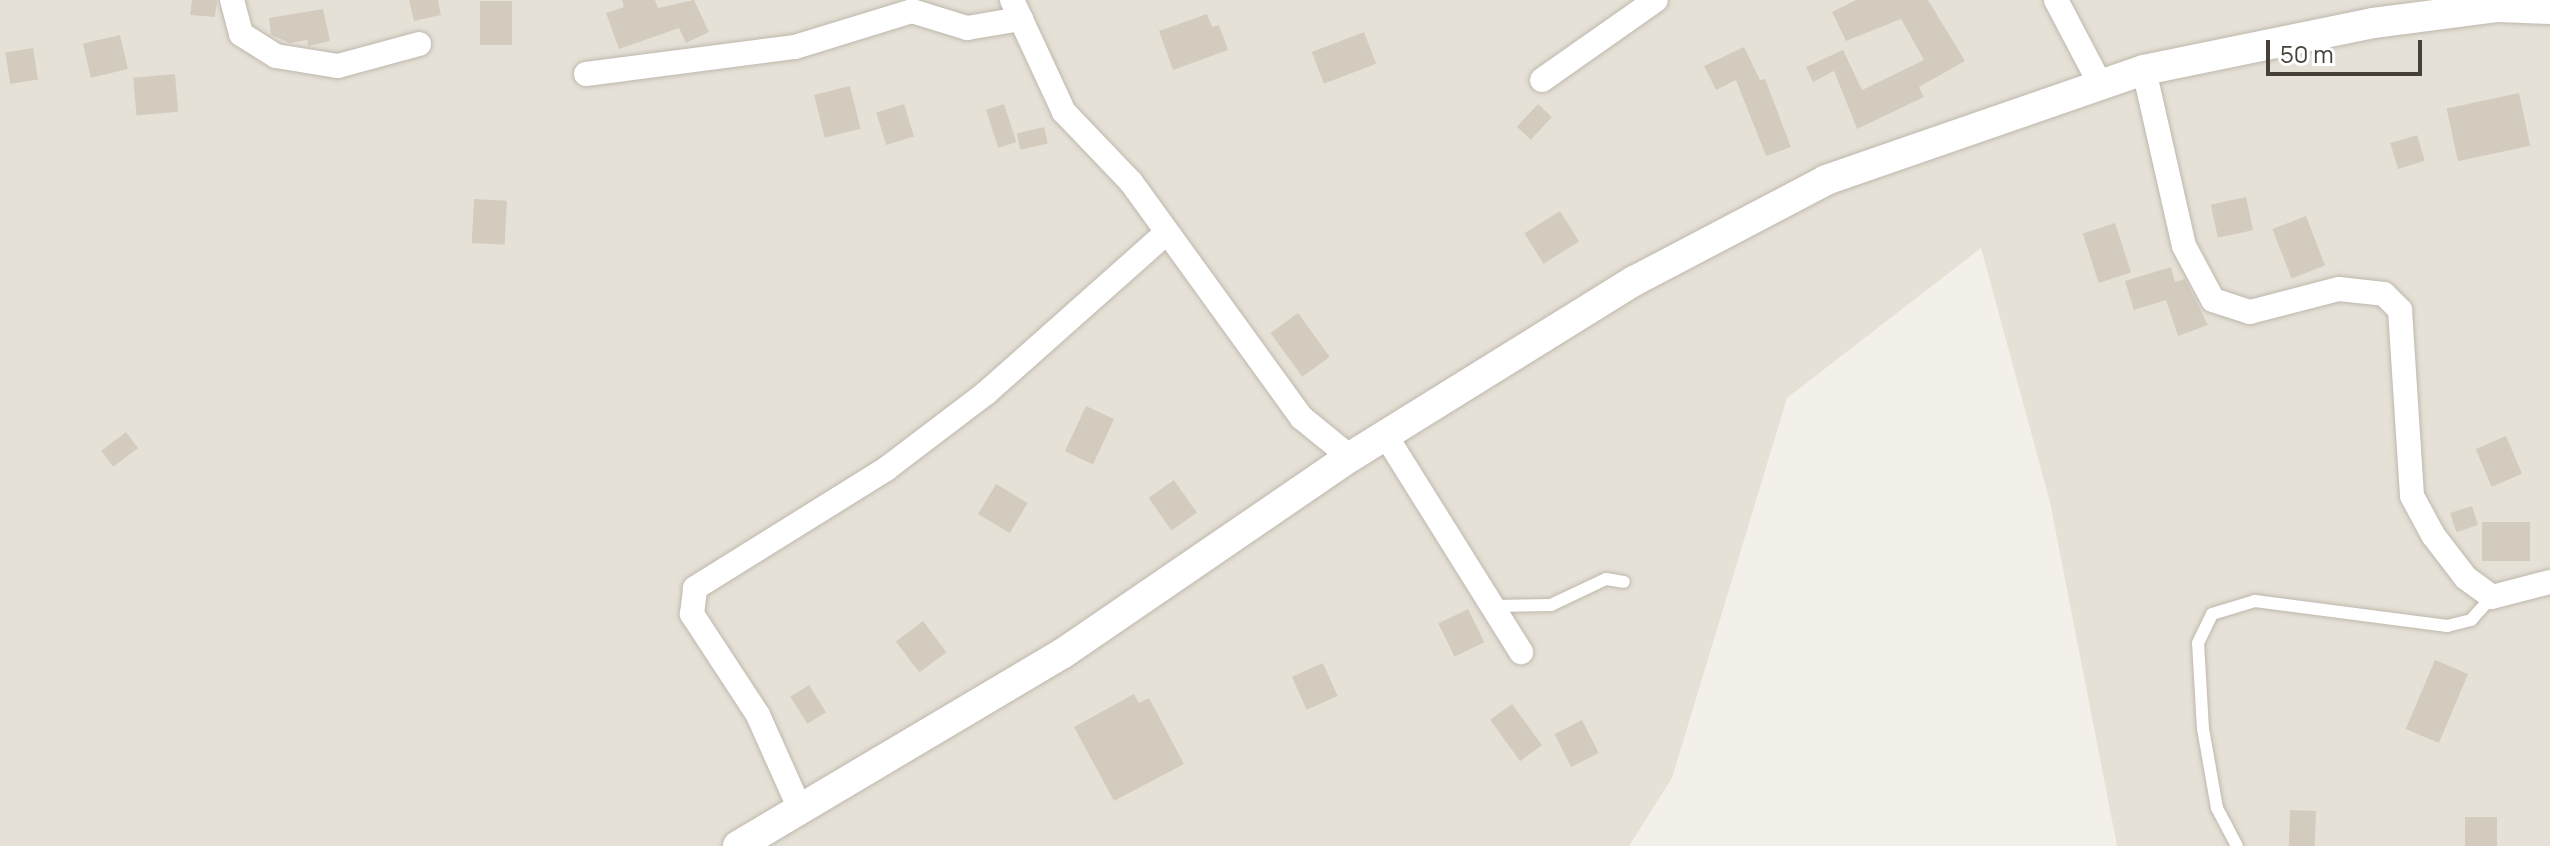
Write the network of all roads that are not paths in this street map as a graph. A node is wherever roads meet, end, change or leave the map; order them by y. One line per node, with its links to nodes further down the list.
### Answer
1 (232, 0): 6 (street)
2 (1656, 0): 9 (street)
3 (2056, 0): 10 (street)
4 (2550, 9): 7 (street)
5 (1016, 10): 8 (street); 11 (street)
6 (419, 44)
7 (2144, 70): 10 (street); 16 (street)
8 (586, 74)
9 (1542, 80)
10 (2099, 82): 12 (street)
11 (1164, 235): 13 (street); 19 (street)
12 (1386, 436): 13 (street); 17 (street)
13 (1350, 457): 19 (street)
14 (1624, 582): 17 (lane)
15 (2550, 582): 16 (street)
16 (2492, 597): 22 (lane)
17 (1495, 606): 18 (street)
18 (1521, 652)
19 (800, 809): 20 (street)
20 (772, 837): 21 (street)
21 (738, 846)
22 (2237, 846)

